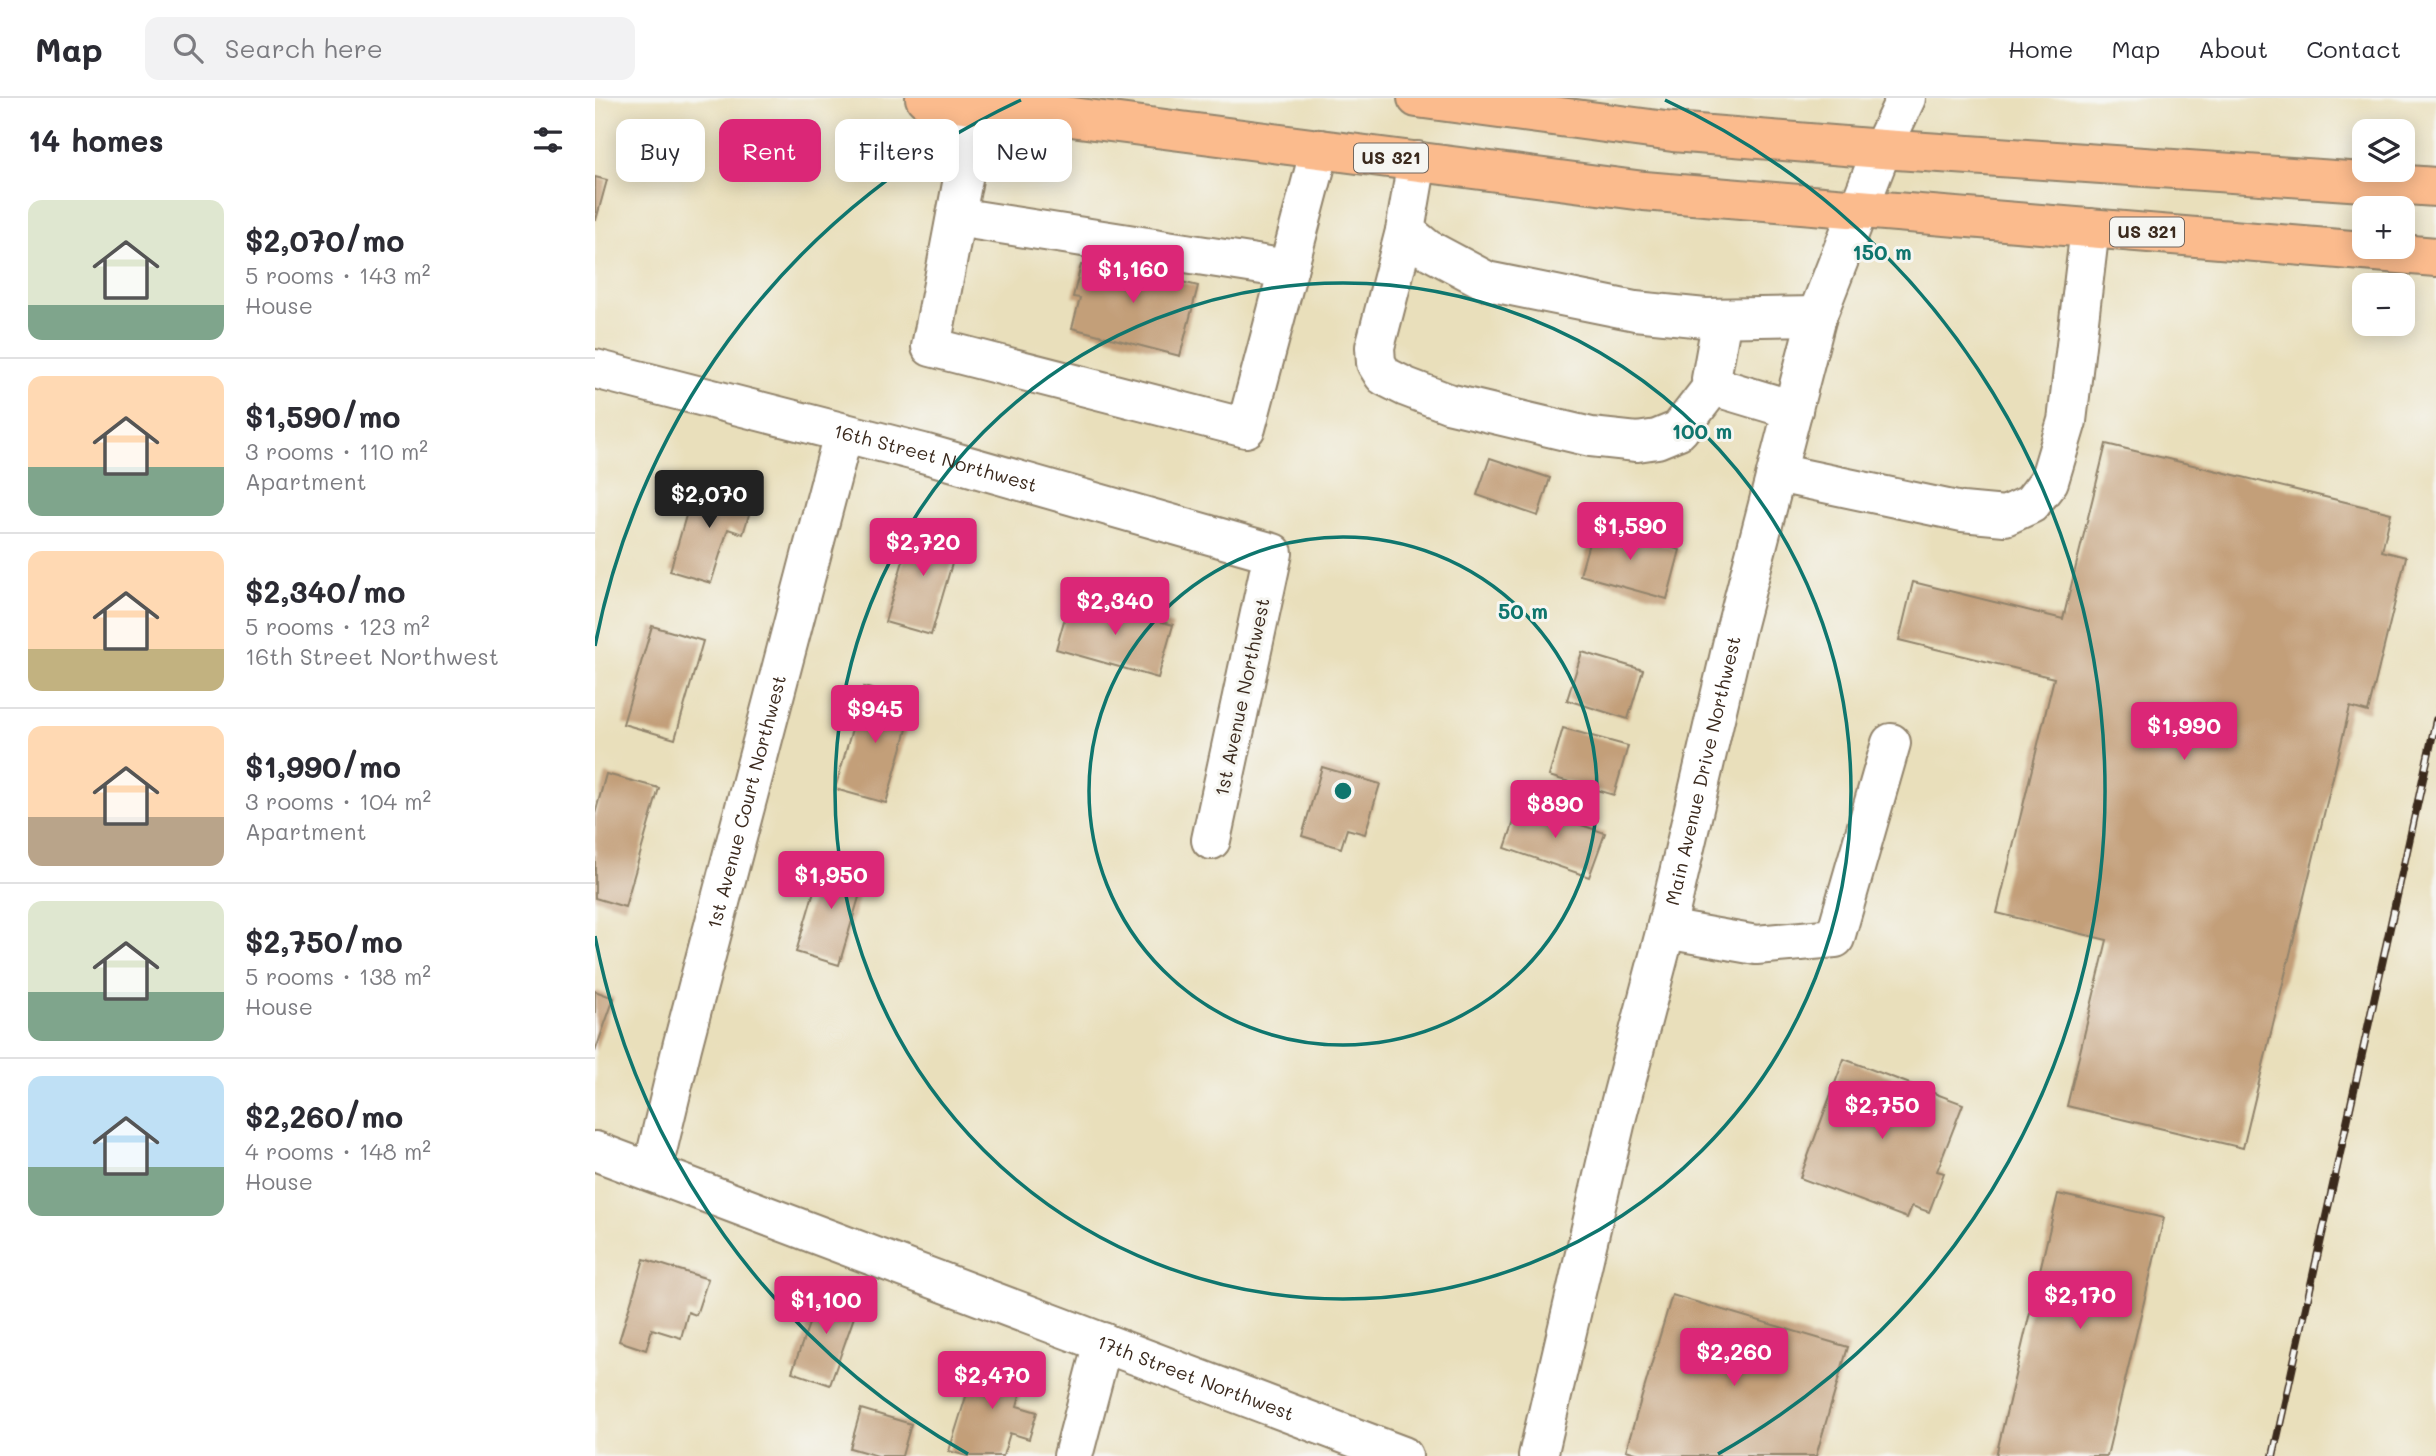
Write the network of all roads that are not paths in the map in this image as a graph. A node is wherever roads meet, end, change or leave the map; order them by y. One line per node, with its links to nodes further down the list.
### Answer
1 (925, 98): 4 (highway, US 321)
2 (1417, 98): 5 (highway)
3 (1906, 98): 7 (street, Main Avenue Drive Northwest)
4 (977, 105): 6 (highway, US 321); 11 (street)
5 (1572, 108): 7 (highway)
6 (1319, 149): 8 (highway, US 321); 15 (street)
7 (1882, 149): 9 (highway); 10 (street, Main Avenue Drive Northwest)
8 (1417, 161): 10 (highway, US 321); 13 (street)
9 (2436, 187)
10 (1858, 210): 12 (highway, US 321); 16 (street, Main Avenue Drive Northwest)
11 (956, 217): 15 (street); 15 (street)
12 (2090, 228): 14 (highway, US 321); 22 (street)
13 (1405, 231): 17 (street); 19 (street)
14 (2436, 257)
15 (1288, 269)
16 (1817, 316): 17 (street); 20 (street, Main Avenue Drive Northwest)
17 (1722, 318): 19 (street)
18 (595, 369): 21 (street, 16th Street Northwest)
19 (1713, 386): 20 (street)
20 (1793, 410): 22 (street, Main Avenue Drive Northwest)
21 (843, 433): 23 (street, 16th Street Northwest); 28 (street, 1st Avenue Court Northwest)
22 (1777, 472): 26 (street, Main Avenue Drive Northwest)
23 (1273, 554): 25 (street, 1st Avenue Northwest)
24 (1891, 743): 26 (street)
25 (1211, 841)
26 (1665, 929): 32 (street, Main Avenue Drive Northwest)
27 (595, 1151): 28 (street, 17th Street Northwest)
28 (652, 1172): 29 (street, 17th Street Northwest)
29 (1103, 1342): 30 (street); 31 (street, 17th Street Northwest)
30 (1073, 1456)
31 (1403, 1456)
32 (1538, 1456)

